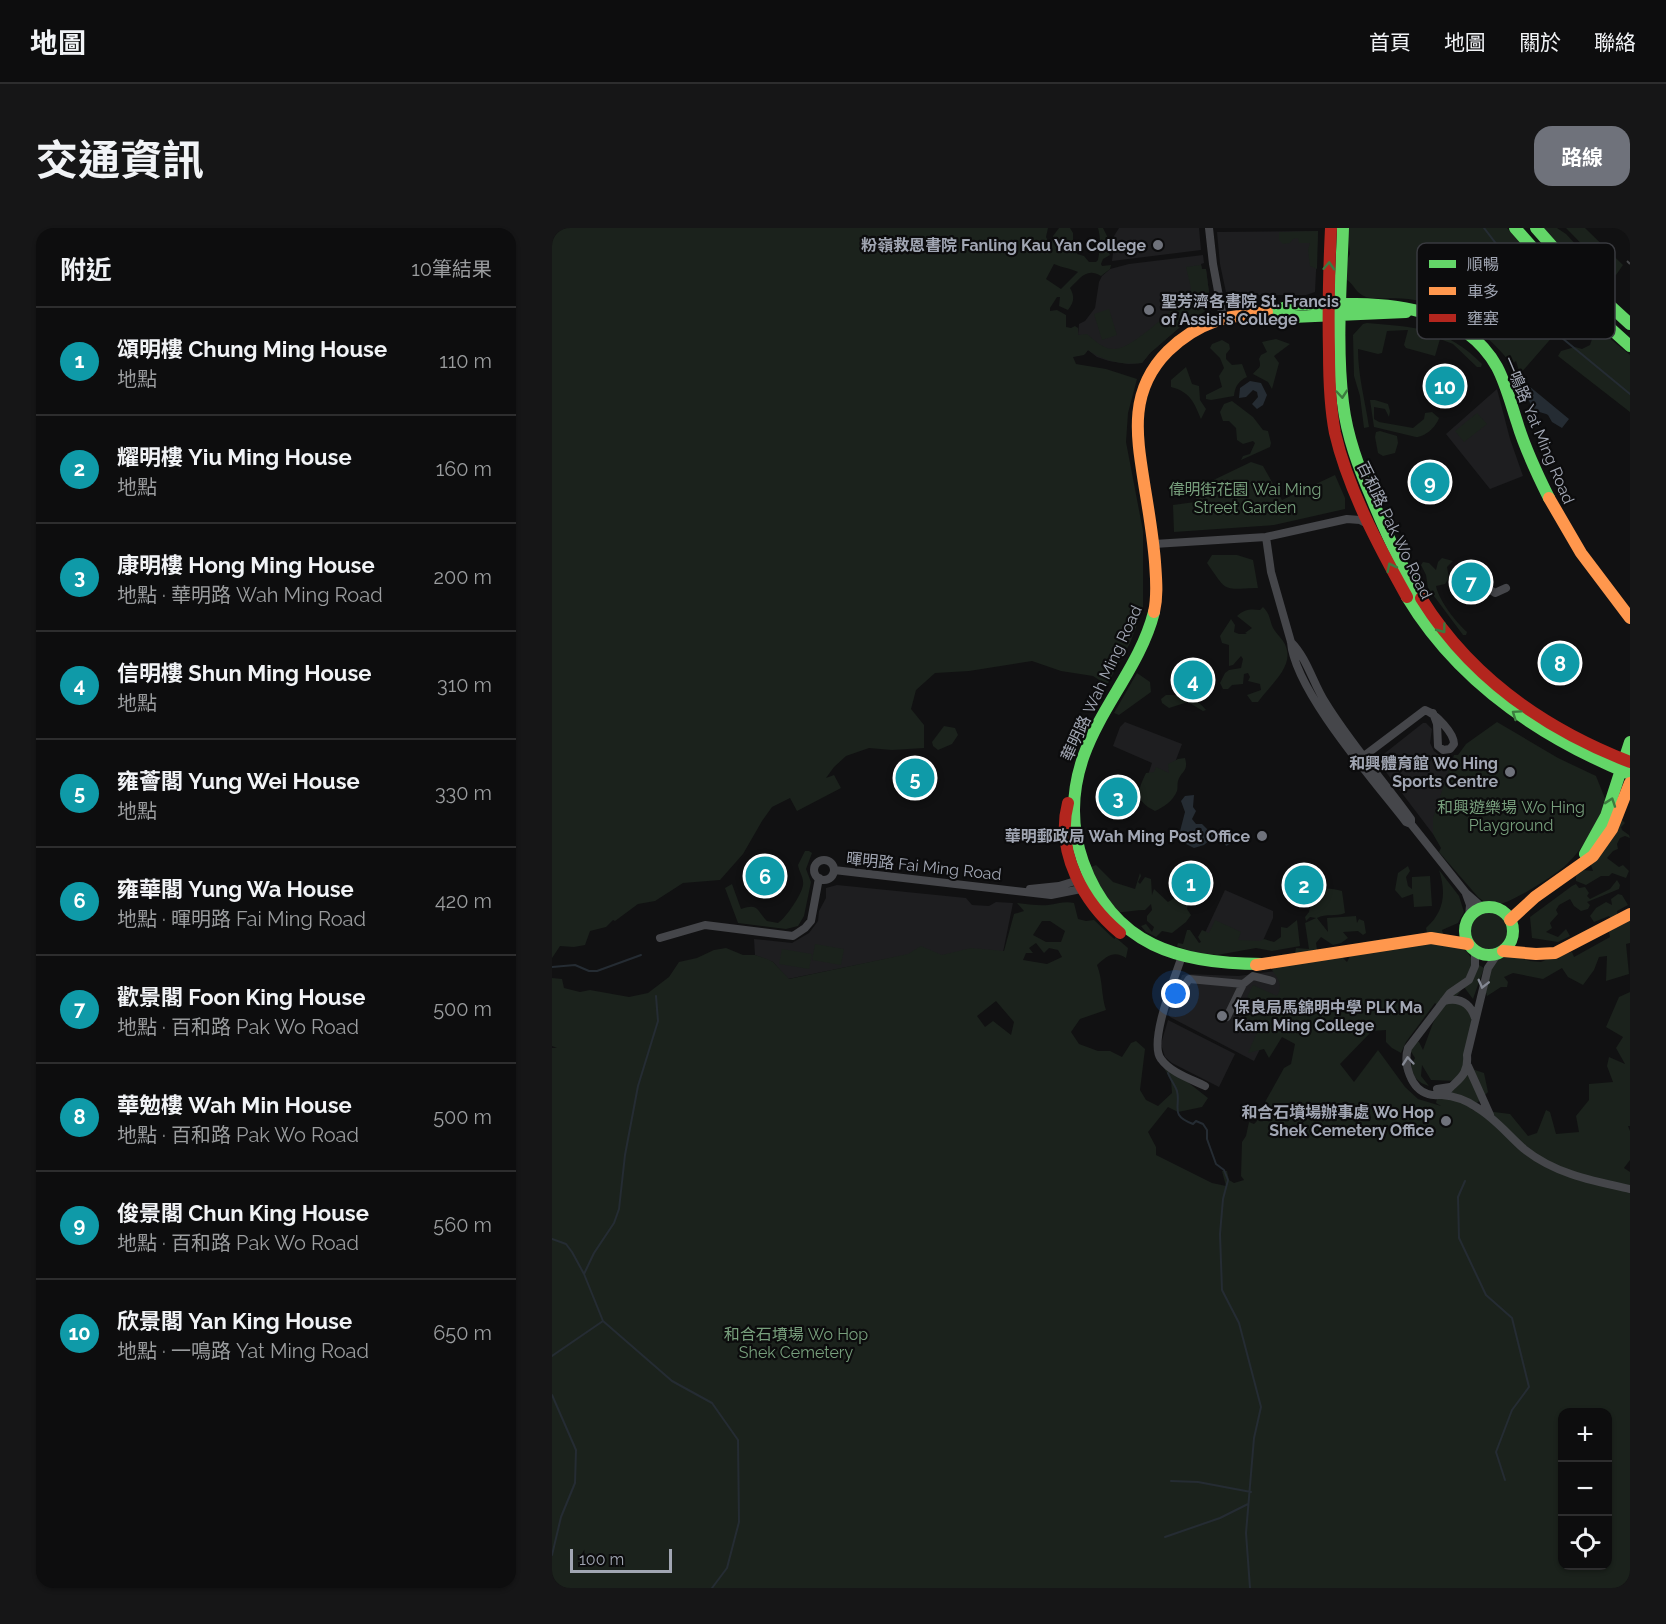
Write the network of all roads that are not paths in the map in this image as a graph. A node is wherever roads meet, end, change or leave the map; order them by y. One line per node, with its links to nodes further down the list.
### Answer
1 (1209, 228): 11 (street)
2 (1331, 228): 8 (main road, 百和路 Pak Wo Road, one-way to 2)
3 (1343, 228): 8 (main road, 百和路 Pak Wo Road)
4 (1515, 228): 6 (main road)
5 (1536, 228): 7 (main road)
6 (1528, 243)
7 (1549, 243)
8 (1334, 309): 10 (main road, 一鳴路 Yat Ming Road); 11 (main road, 華明路 Wah Ming Road); 16 (main road, 百和路 Pak Wo Road); 28 (main road, 百和路 Pak Wo Road, one-way to 28)
9 (1615, 310): 12 (main road)
10 (1417, 311)
11 (1223, 318): 20 (main road, 華明路 Wah Ming Road)
12 (1630, 324)
13 (1615, 332): 15 (main road)
14 (1473, 339): 23 (main road, 一鳴路 Yat Ming Road)
15 (1630, 346)
16 (1359, 499): 17 (street); 18 (main road, 百和路 Pak Wo Road)
17 (1347, 519): 18 (street); 19 (street)
18 (1372, 527): 28 (main road, 百和路 Pak Wo Road, one-way to 18)
19 (1266, 537): 20 (street); 24 (street)
20 (1154, 544): 34 (main road, 華明路 Wah Ming Road)
21 (1480, 584): 22 (street)
22 (1506, 588)
23 (1630, 618)
24 (1291, 642): 27 (street); 30 (street)
25 (1433, 713): 27 (street)
26 (1630, 742): 28 (main road)
27 (1364, 756): 30 (street)
28 (1627, 767): 31 (main road, one-way to 28)
29 (1630, 783): 31 (main road)
30 (1411, 824): 35 (street)
31 (1576, 867): 36 (main road)
32 (834, 870): 33 (street, 暉明路 Fai Ming Road); 33 (street, 暉明路 Fai Ming Road); 34 (street, 暉明路 Fai Ming Road)
33 (819, 878): 43 (street)
34 (1084, 883): 48 (main road, 華明路 Wah Ming Road)
35 (1466, 893): 37 (street); 40 (street)
36 (1535, 897): 38 (main road); 41 (main road)
37 (1483, 908): 38 (main road); 40 (main road)
38 (1500, 910): 41 (main road)
39 (1630, 914): 47 (main road)
40 (1468, 918): 44 (main road, 華明路 Wah Ming Road); 45 (main road)
41 (1510, 920): 42 (main road)
42 (1513, 935): 46 (main road); 47 (main road)
43 (660, 938)
44 (1439, 938): 45 (main road, 華明路 Wah Ming Road); 48 (main road, 華明路 Wah Ming Road)
45 (1472, 947): 46 (main road); 52 (street)
46 (1500, 952): 47 (main road); 54 (street, one-way to 54)
47 (1529, 953)
48 (1181, 959): 51 (street)
49 (1272, 981): 50 (street)
50 (1243, 984): 51 (street); 53 (street)
51 (1169, 996): 56 (street)
52 (1444, 1001): 54 (street); 59 (street, one-way to 52)
53 (1227, 1017)
54 (1475, 1018): 55 (street)
55 (1468, 1066): 57 (street); 60 (street)
56 (1205, 1086)
57 (1450, 1087): 58 (street); 59 (street)
58 (1437, 1089)
59 (1444, 1095): 60 (street)
60 (1491, 1118): 61 (street)
61 (1630, 1189)

